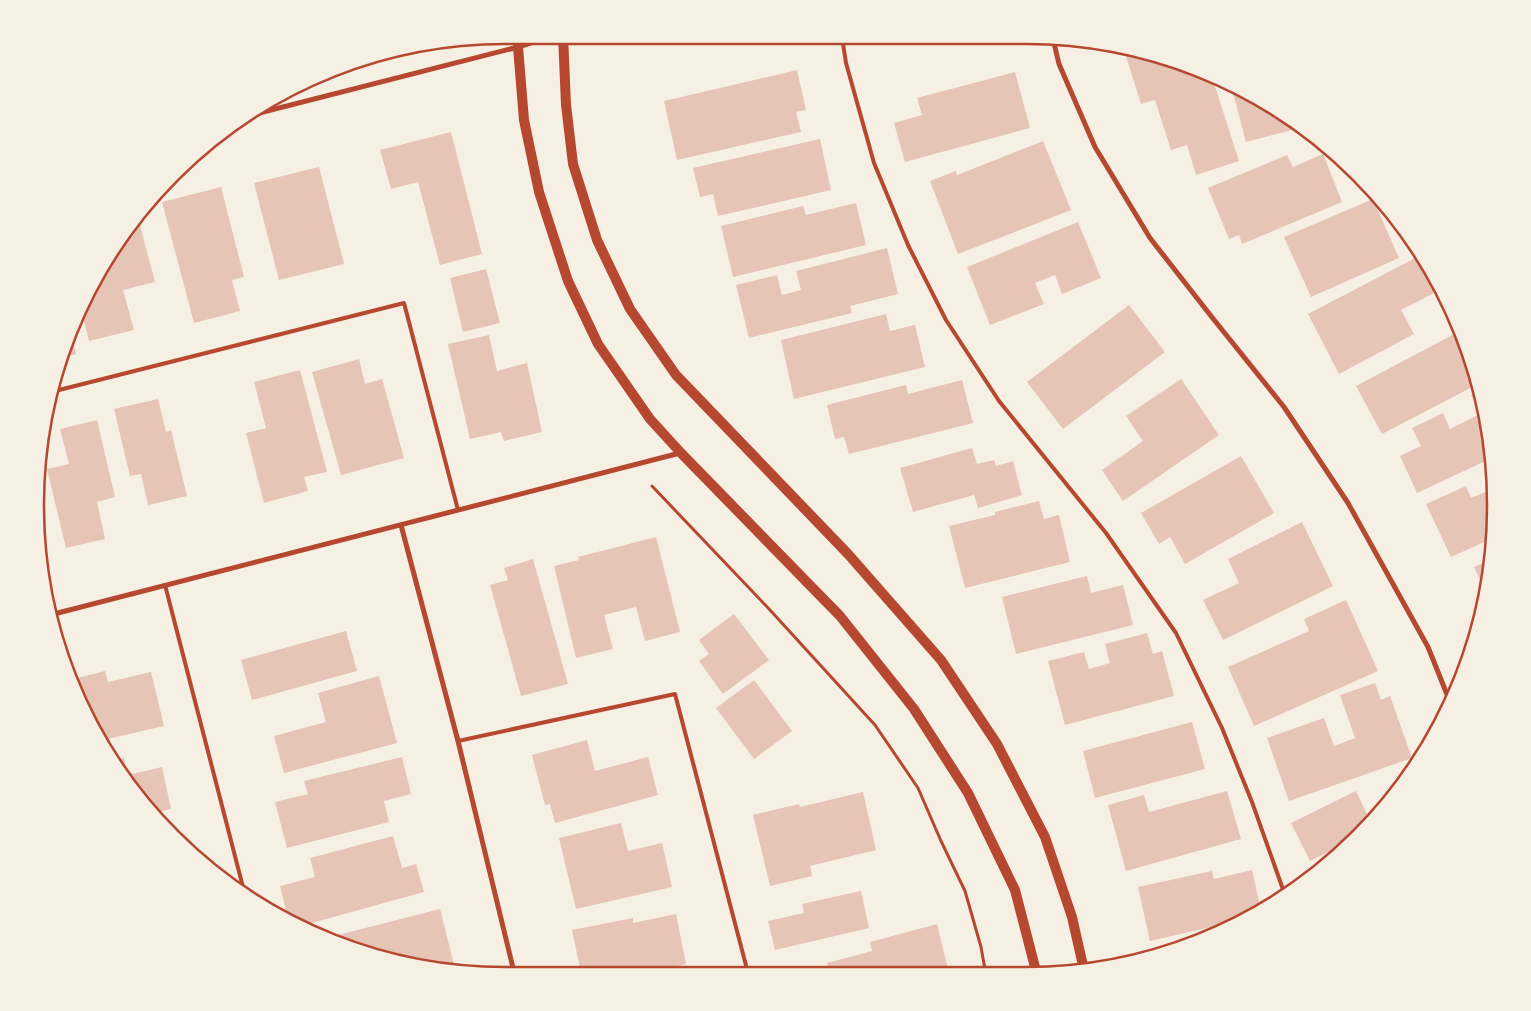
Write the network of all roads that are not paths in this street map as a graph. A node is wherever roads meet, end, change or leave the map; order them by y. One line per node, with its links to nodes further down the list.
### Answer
1 (518, 44): 6 (main road)
2 (528, 44): 6 (street)
3 (564, 44): 18 (main road)
4 (843, 44): 17 (lane)
5 (1054, 45): 14 (street)
6 (518, 47): 7 (street); 9 (main road)
7 (274, 107)
8 (58, 390): 10 (lane)
9 (681, 453): 10 (street); 21 (main road)
10 (458, 510): 11 (street)
11 (401, 525): 12 (street); 15 (street)
12 (165, 585): 13 (street); 16 (lane)
13 (57, 613)
14 (1447, 694)
15 (458, 741): 19 (street); 20 (lane)
16 (242, 884)
17 (1282, 889)
18 (1082, 963)
19 (513, 967)
20 (746, 967)
21 (1035, 967)

